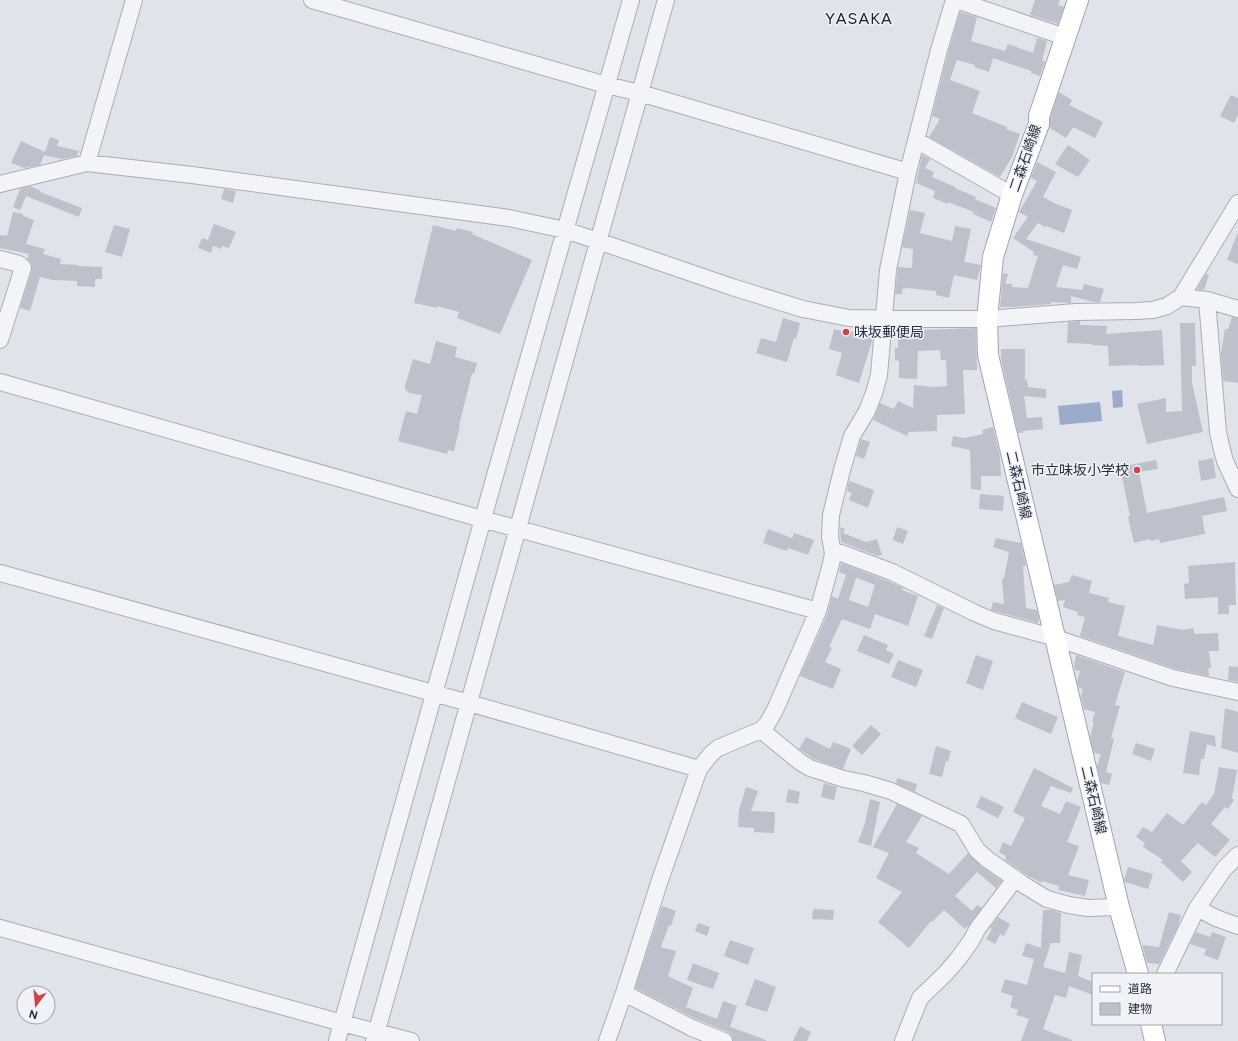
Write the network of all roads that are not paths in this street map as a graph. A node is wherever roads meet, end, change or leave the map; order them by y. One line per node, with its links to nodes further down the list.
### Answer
1 (134, 0): 11 (street)
2 (312, 0): 8 (street)
3 (631, 0): 8 (street)
4 (666, 0): 9 (street)
5 (955, 0): 7 (street); 10 (street)
6 (1078, 0): 7 (main road, 二森石崎線)
7 (1065, 37): 14 (main road, 二森石崎線)
8 (606, 85): 9 (street); 16 (street)
9 (640, 93): 12 (street); 17 (street)
10 (916, 140): 12 (street); 14 (street)
11 (87, 163): 13 (street); 16 (street)
12 (908, 172): 23 (street)
13 (0, 184)
14 (1012, 195): 24 (main road, 二森石崎線)
15 (1238, 203): 19 (street)
16 (564, 230): 17 (street); 28 (street)
17 (598, 241): 23 (street); 29 (street)
18 (0, 259): 22 (street)
19 (1181, 297): 20 (street); 24 (street)
20 (1207, 300): 21 (street); 27 (street)
21 (1238, 309)
22 (4, 317): 25 (street)
23 (884, 319): 24 (street); 30 (street)
24 (987, 319): 33 (main road, 二森石崎線)
25 (0, 340)
26 (0, 382): 28 (street)
27 (1238, 489)
28 (482, 519): 29 (street); 35 (street)
29 (518, 528): 32 (street); 36 (street)
30 (833, 553): 32 (street); 33 (street)
31 (0, 573): 35 (street)
32 (818, 611): 37 (street)
33 (1056, 638): 34 (street); 41 (main road, 二森石崎線)
34 (1238, 692)
35 (434, 694): 36 (street); 48 (street)
36 (469, 703): 38 (street); 50 (street)
37 (761, 730): 38 (street); 40 (street)
38 (699, 769): 47 (street)
39 (1238, 855): 42 (street)
40 (1015, 879): 41 (street); 55 (street)
41 (1119, 907): 45 (main road, 二森石崎線)
42 (1197, 908): 43 (street); 46 (street)
43 (1238, 926)
44 (0, 928): 48 (street)
45 (1138, 973)
46 (1165, 973)
47 (624, 993): 53 (street); 54 (street)
48 (342, 1023): 50 (street); 51 (street)
49 (1151, 1025): 56 (main road)
50 (376, 1036): 52 (street)
51 (337, 1041)
52 (411, 1041)
53 (607, 1041)
54 (724, 1041)
55 (903, 1041)
56 (1155, 1041)

